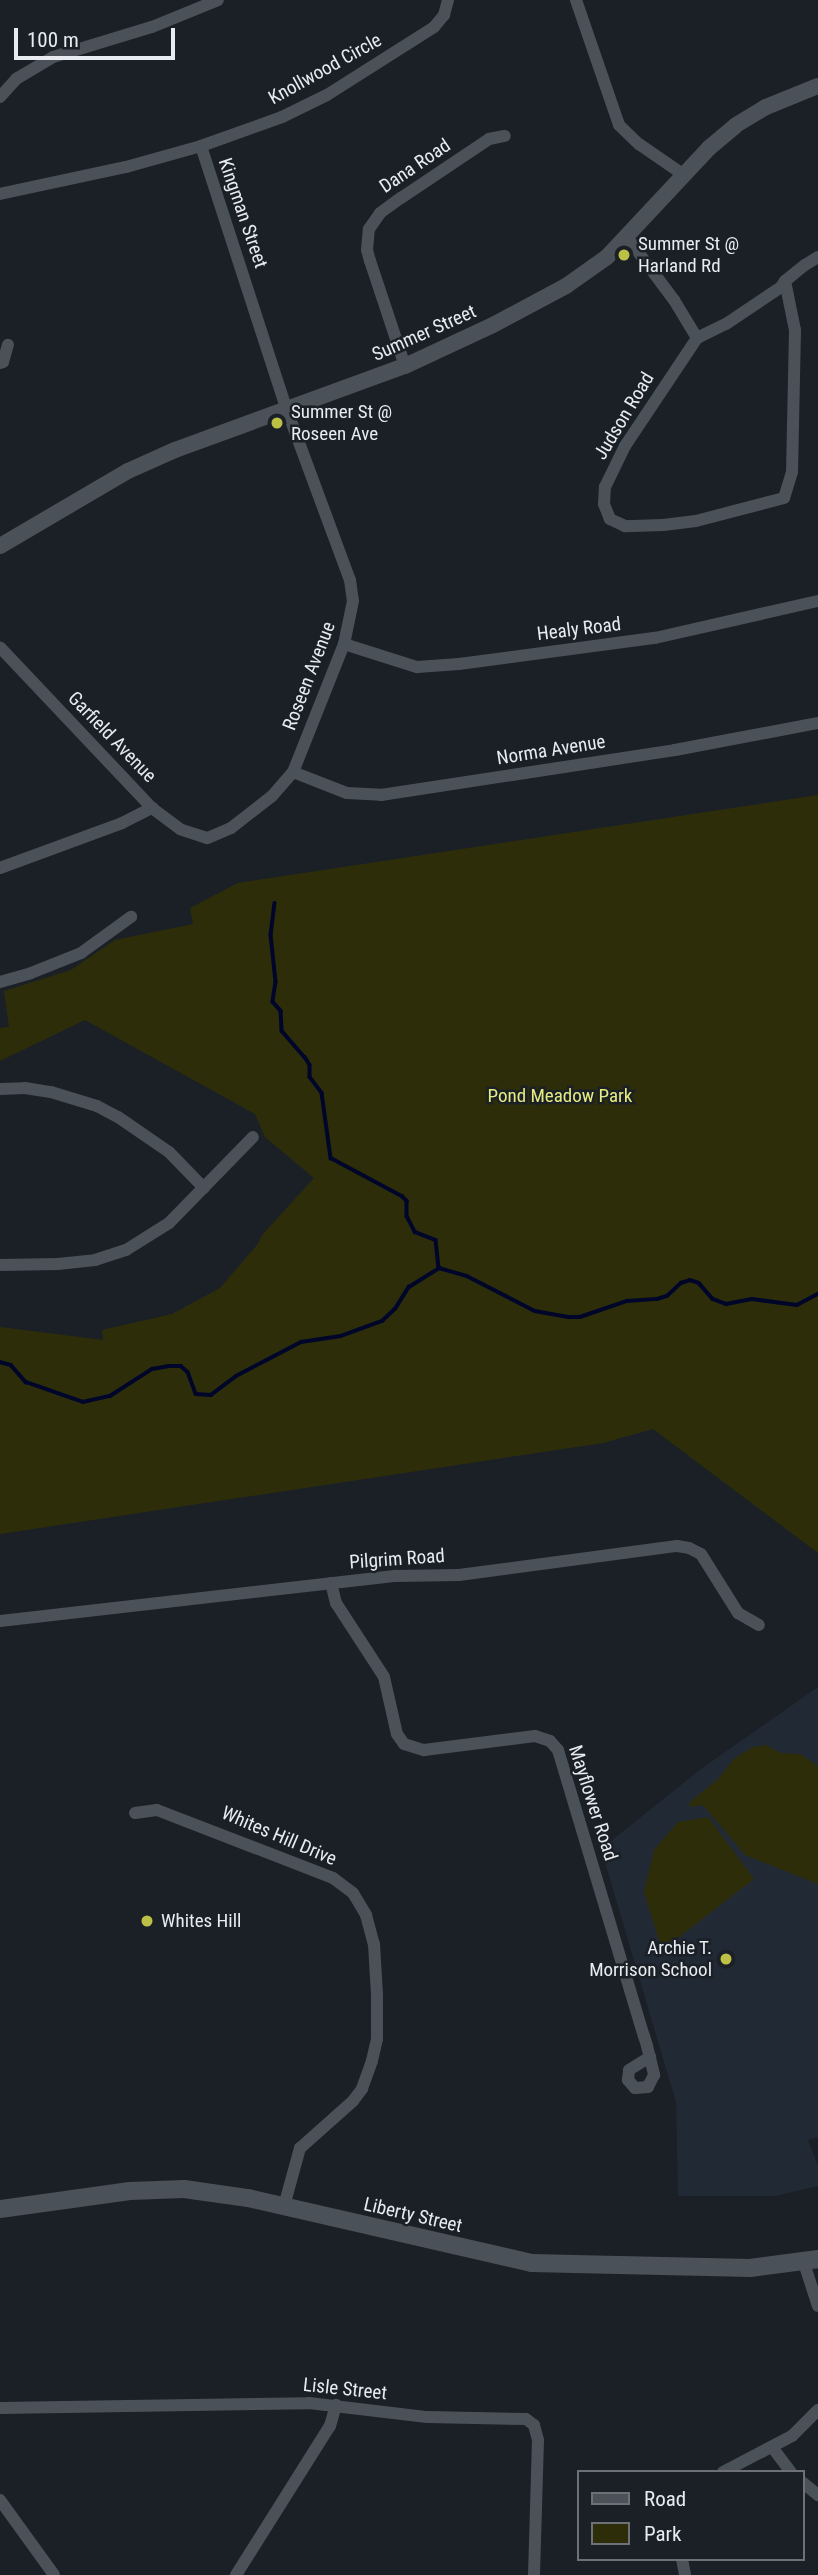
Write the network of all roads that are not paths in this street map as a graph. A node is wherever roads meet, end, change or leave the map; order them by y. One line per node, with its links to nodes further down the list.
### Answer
1 (218, 0): 5 (street)
2 (449, 0): 7 (street, Knollwood Circle)
3 (576, 0): 8 (street)
4 (818, 86): 8 (street, Summer Street)
5 (0, 97)
6 (505, 136): 16 (street, Dana Road)
7 (201, 146): 9 (street, Kingman Street); 17 (street, Kingman Street)
8 (684, 175): 10 (street, Summer Street)
9 (0, 194)
10 (627, 237): 13 (street); 16 (street, Summer Street)
11 (818, 257): 12 (street, Judson Road)
12 (785, 282): 13 (street, Judson Road); 13 (street, Judson Road)
13 (697, 338)
14 (8, 345): 15 (street)
15 (0, 363)
16 (405, 366): 17 (street, Summer Street)
17 (287, 410): 18 (street, Summer Street); 20 (street, Roseen Avenue)
18 (0, 546)
19 (818, 601): 20 (street, Healy Road)
20 (344, 644): 23 (street, Roseen Avenue)
21 (0, 647): 24 (street, Garfield Avenue)
22 (818, 723): 23 (street, Norma Avenue)
23 (293, 772): 25 (street, Roseen Avenue)
24 (152, 808): 25 (street, Garfield Avenue); 26 (street)
25 (207, 838)
26 (0, 868)
27 (131, 917): 28 (street)
28 (0, 982)
29 (0, 1089): 31 (street)
30 (253, 1138): 31 (street)
31 (204, 1188): 32 (street)
32 (0, 1265)
33 (331, 1583): 34 (street, Pilgrim Road); 35 (street, Pilgrim Road); 37 (street, Mayflower Road)
34 (0, 1621)
35 (759, 1625)
36 (135, 1814): 38 (street, Whites Hill Drive)
37 (650, 2057): 37 (street, Mayflower Road)
38 (284, 2206): 39 (main road, Liberty Street); 40 (main road, Liberty Street)
39 (0, 2209)
40 (811, 2261): 41 (street)
41 (818, 2306)
42 (336, 2405): 43 (street, Lisle Street); 52 (street); 53 (street, Lisle Street)
43 (0, 2408)
44 (818, 2410): 45 (street)
45 (772, 2447): 46 (street); 47 (street)
46 (727, 2470)
47 (789, 2470)
48 (804, 2484): 49 (street)
49 (818, 2495)
50 (0, 2500): 51 (street)
51 (54, 2575)
52 (236, 2575)
53 (534, 2575)

